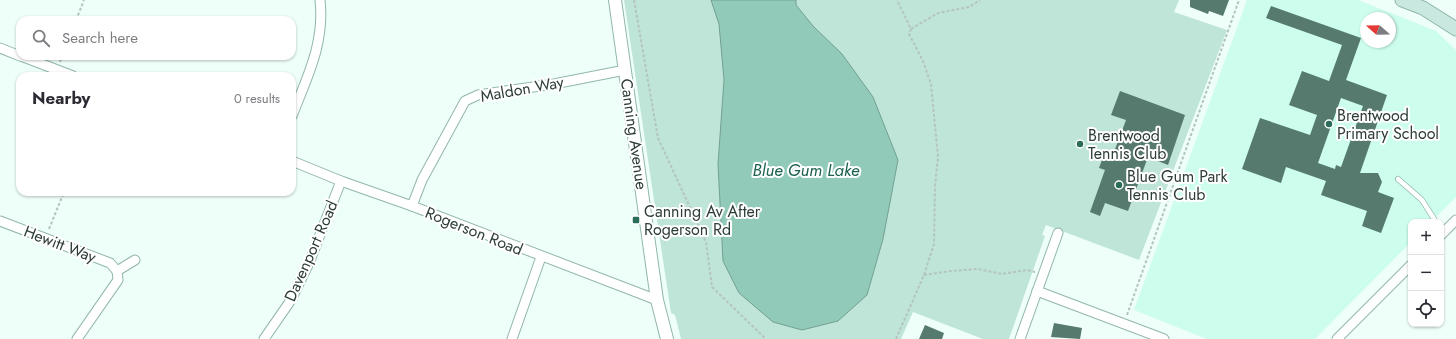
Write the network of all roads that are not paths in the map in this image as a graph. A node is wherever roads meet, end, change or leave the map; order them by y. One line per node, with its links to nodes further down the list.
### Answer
1 (320, 0): 12 (street)
2 (615, 0): 10 (street, Canning Avenue)
3 (1402, 0): 6 (main road)
4 (1425, 0): 5 (main road)
5 (1456, 18)
6 (1456, 29)
7 (0, 48): 8 (street)
8 (16, 54)
9 (31, 60): 11 (street)
10 (625, 70): 16 (street, Maldon Way); 27 (street, Canning Avenue)
11 (62, 72)
12 (296, 106)
13 (296, 163): 15 (street, Rogerson Road)
14 (1398, 179): 17 (lane)
15 (341, 181): 16 (street, Rogerson Road); 29 (street, Davenport Road)
16 (412, 206): 22 (street, Rogerson Road)
17 (1434, 219)
18 (1456, 220): 20 (street)
19 (0, 221): 25 (street, Hewitt Way)
20 (1444, 230)
21 (1058, 233): 26 (street)
22 (541, 257): 27 (street, Rogerson Road); 30 (street)
23 (135, 260): 25 (street)
24 (1408, 268): 34 (street)
25 (117, 271): 28 (street)
26 (1038, 291): 32 (street); 33 (street)
27 (657, 300): 31 (street, Canning Avenue)
28 (77, 339)
29 (264, 339)
30 (512, 339)
31 (667, 339)
32 (1020, 339)
33 (1164, 339)
34 (1337, 339)

